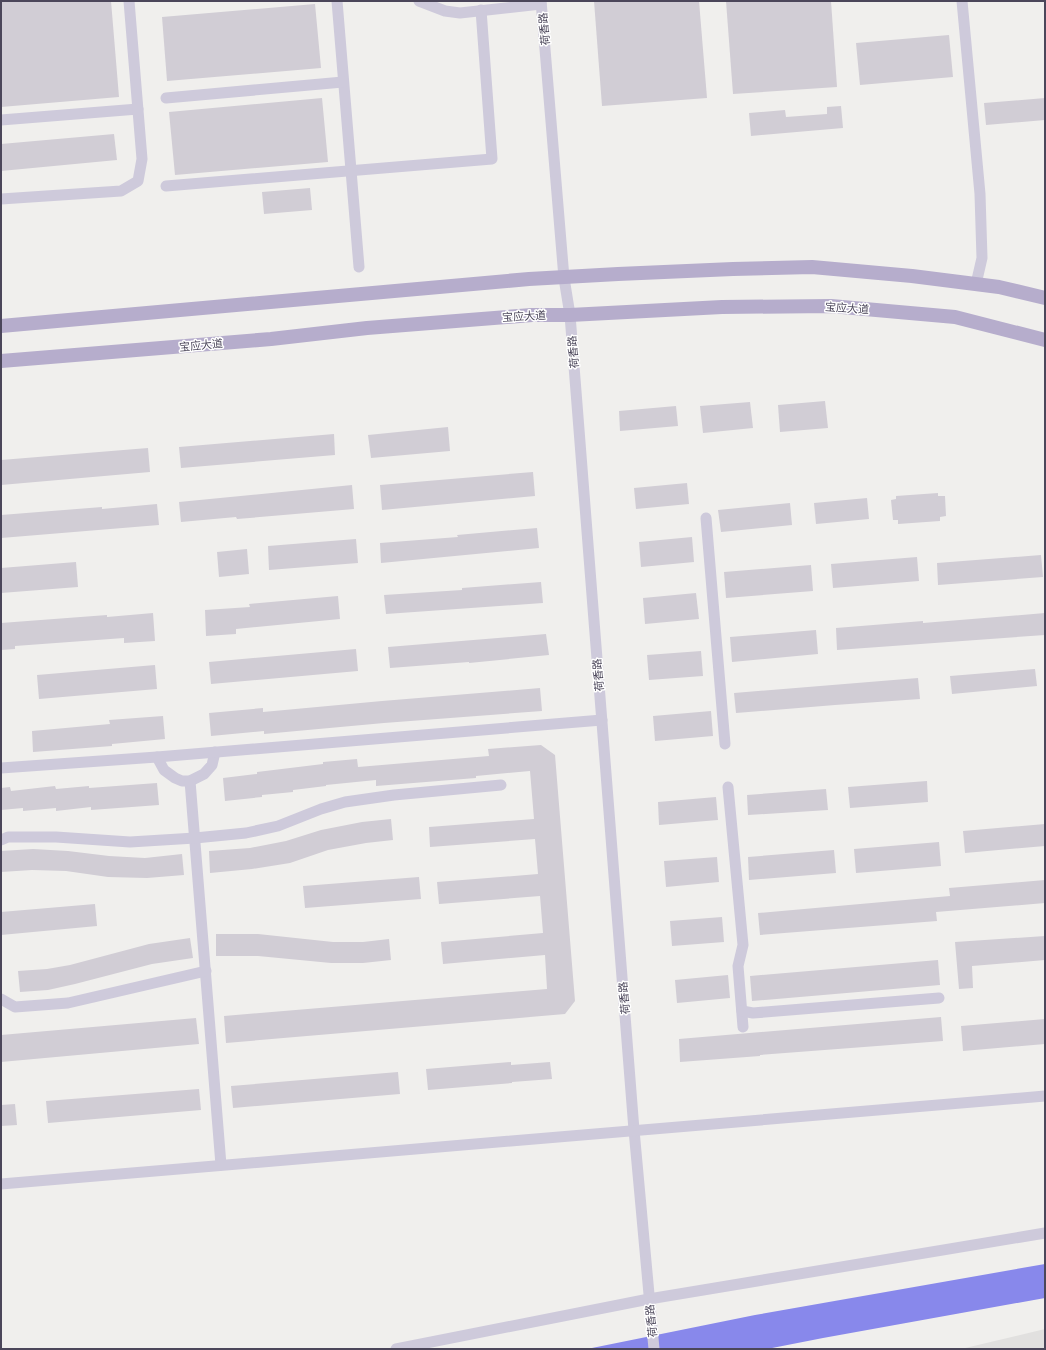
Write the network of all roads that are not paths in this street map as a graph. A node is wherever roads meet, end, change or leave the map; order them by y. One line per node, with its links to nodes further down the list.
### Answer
1 (129, 1): 9 (street)
2 (337, 1): 7 (street)
3 (419, 1): 6 (street)
4 (962, 1): 16 (street)
5 (541, 2): 6 (street); 15 (street, 荷香路)
6 (481, 10): 11 (street)
7 (343, 82): 8 (street); 11 (street)
8 (166, 98)
9 (138, 109): 10 (street); 13 (street)
10 (1, 120)
11 (351, 170): 12 (street); 14 (street)
12 (166, 186)
13 (1, 199)
14 (359, 267)
15 (564, 278): 16 (main road); 18 (street, 荷香路); 19 (main road)
16 (976, 284): 17 (main road)
17 (1045, 298)
18 (570, 315): 20 (main road, 宝应大道); 21 (main road, 宝应大道); 23 (street, 荷香路)
19 (1, 326)
20 (1045, 340)
21 (1, 361)
22 (706, 518): 24 (street)
23 (602, 720): 25 (street); 39 (street, 荷香路)
24 (725, 744)
25 (215, 752): 26 (street); 28 (street)
26 (157, 757): 27 (street); 28 (street)
27 (1, 768)
28 (190, 781): 31 (street)
29 (501, 785): 31 (street)
30 (728, 787): 36 (street)
31 (195, 838): 32 (street); 33 (street)
32 (1, 840)
33 (206, 971): 35 (street); 40 (street)
34 (939, 998): 36 (street)
35 (1, 999)
36 (742, 1011): 37 (street)
37 (744, 1027)
38 (1045, 1096): 39 (street)
39 (634, 1130): 40 (street); 43 (street, 荷香路)
40 (221, 1165): 41 (street)
41 (1, 1184)
42 (1045, 1233): 43 (street)
43 (648, 1299): 44 (street); 45 (street, 荷香路)
44 (396, 1349)
45 (654, 1349)

